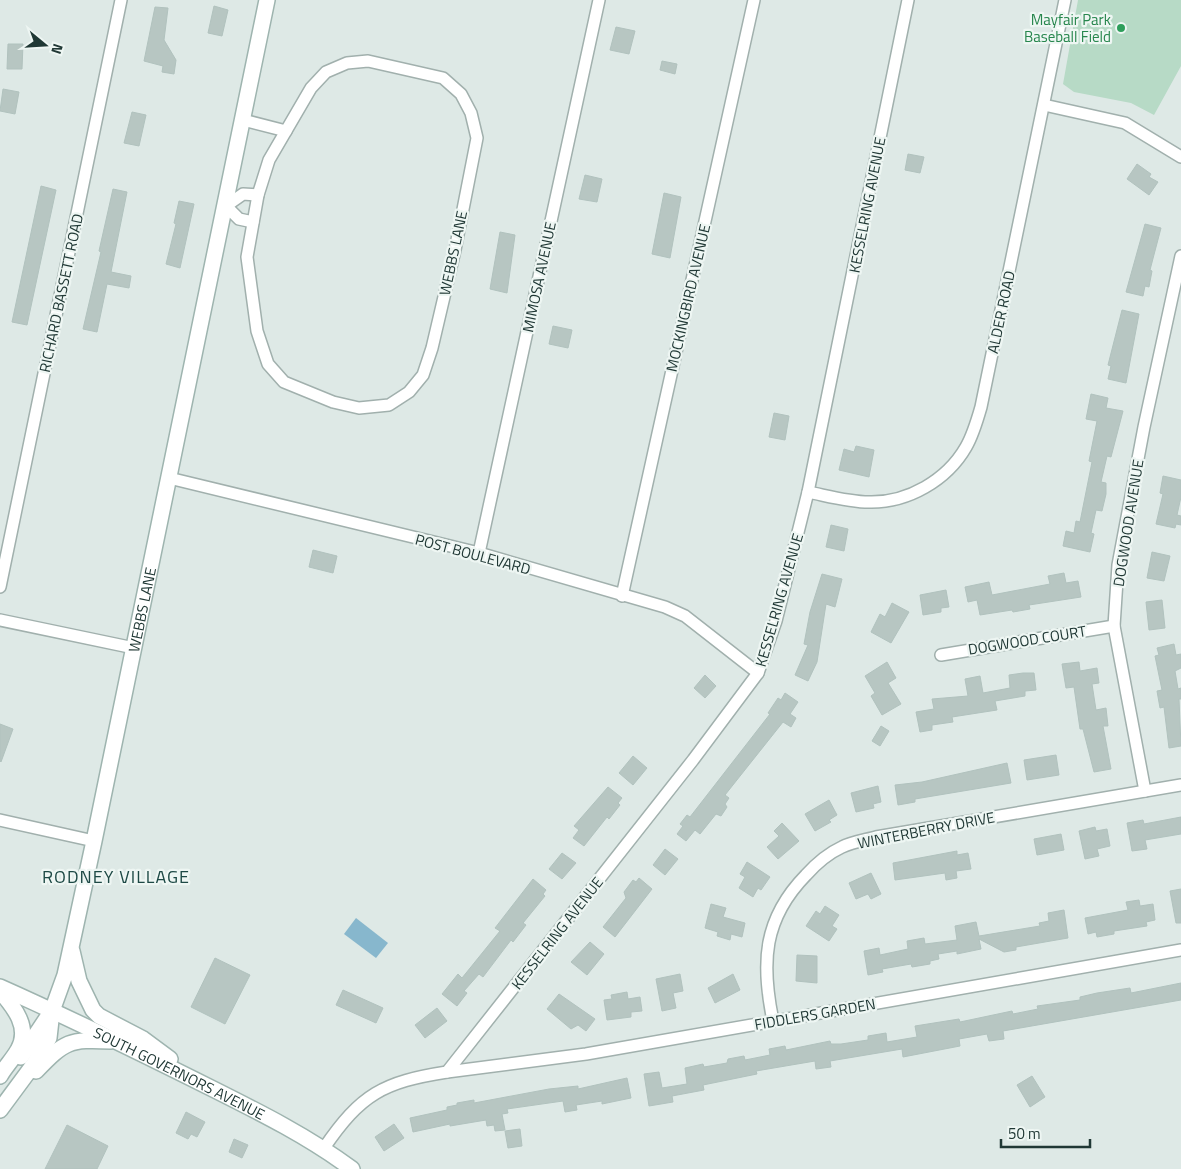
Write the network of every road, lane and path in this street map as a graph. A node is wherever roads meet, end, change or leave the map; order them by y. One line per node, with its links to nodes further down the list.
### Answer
1 (121, 0): 18 (street, RICHARD BASSETT ROAD)
2 (267, 0): 8 (street, WEBBS LANE)
3 (599, 0): 17 (street, MIMOSA AVENUE)
4 (754, 0): 19 (street, MOCKINGBIRD AVENUE)
5 (908, 0): 16 (street, KESSELRING AVENUE)
6 (1065, 0): 7 (street, ALDER ROAD)
7 (1044, 105): 10 (street); 16 (street, ALDER ROAD)
8 (243, 120): 9 (street); 12 (street, WEBBS LANE)
9 (286, 131): 11 (street, WEBBS LANE); 13 (street, WEBBS LANE)
10 (1181, 157)
11 (258, 195): 12 (street); 13 (street, WEBBS LANE)
12 (226, 206): 13 (street); 15 (street, WEBBS LANE)
13 (253, 222)
14 (1181, 256): 21 (street, DOGWOOD AVENUE)
15 (169, 478): 17 (street, POST BOULEVARD); 22 (street, WEBBS LANE)
16 (808, 492): 24 (street, KESSELRING AVENUE)
17 (479, 553): 19 (street, POST BOULEVARD)
18 (0, 587)
19 (622, 596): 24 (street, POST BOULEVARD)
20 (0, 620): 22 (street)
21 (1114, 626): 23 (street, DOGWOOD COURT); 26 (street, DOGWOOD AVENUE)
22 (134, 648): 28 (street, WEBBS LANE)
23 (941, 655)
24 (758, 673): 36 (street, KESSELRING AVENUE)
25 (1181, 785): 26 (street, WINTERBERRY DRIVE)
26 (1145, 791): 34 (street, WINTERBERRY DRIVE)
27 (0, 820): 28 (street)
28 (94, 841): 29 (street, WEBBS LANE)
29 (71, 947): 33 (street, WEBBS LANE); 40 (street)
30 (1181, 950): 34 (street, FIDDLERS GARDEN)
31 (0, 987): 33 (street, SOUTH GOVERNORS AVENUE)
32 (0, 991): 37 (street)
33 (52, 1011): 35 (street, SOUTH GOVERNORS AVENUE); 38 (street, WEBBS LANE); 39 (street, WEBBS LANE)
34 (773, 1021): 36 (street, FIDDLERS GARDEN)
35 (117, 1041): 39 (street); 40 (street, SOUTH GOVERNORS AVENUE)
36 (447, 1072): 42 (street)
37 (0, 1076)
38 (0, 1082)
39 (19, 1085): 41 (street, WEBBS LANE)
40 (212, 1089): 42 (street, SOUTH GOVERNORS AVENUE)
41 (0, 1110)
42 (324, 1148): 43 (street, SOUTH GOVERNORS AVENUE)
43 (352, 1169)

